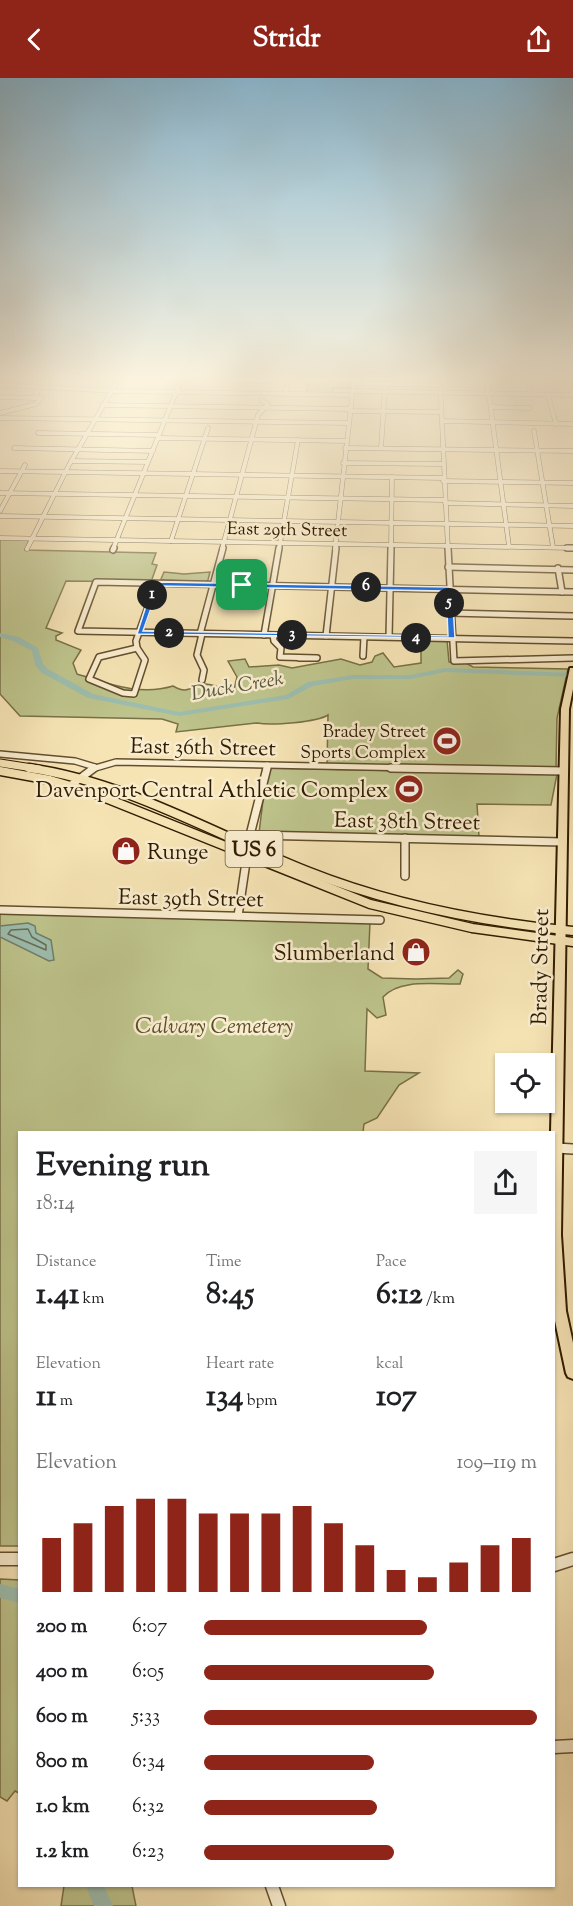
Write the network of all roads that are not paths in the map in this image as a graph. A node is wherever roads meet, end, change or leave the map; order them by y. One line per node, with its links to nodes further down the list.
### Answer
1 (25, 465): 12 (street)
2 (69, 465): 13 (street)
3 (146, 465): 14 (street)
4 (195, 465): 15 (street)
5 (244, 465): 16 (street)
6 (293, 465): 17 (street)
7 (343, 465): 18 (street)
8 (442, 465): 20 (street)
9 (498, 465): 21 (street)
10 (540, 465): 22 (street)
11 (0, 471): 12 (street)
12 (21, 472): 13 (street); 25 (street)
13 (65, 472): 14 (street); 26 (street)
14 (143, 473): 15 (street); 27 (street)
15 (192, 474): 16 (street); 28 (street)
16 (241, 475): 17 (street); 29 (street)
17 (291, 476): 18 (street); 30 (street)
18 (342, 477): 19 (street); 31 (street)
19 (392, 477): 20 (street); 32 (street)
20 (443, 479): 21 (street); 33 (street)
21 (501, 482): 22 (street); 34 (street)
22 (543, 482): 23 (street); 35 (street)
23 (573, 483)
24 (0, 493): 25 (street)
25 (9, 494): 26 (street); 37 (street)
26 (54, 494): 27 (street); 39 (street)
27 (134, 495): 28 (street); 40 (street)
28 (185, 496): 29 (street); 41 (street)
29 (236, 497): 30 (street); 42 (street)
30 (288, 498): 31 (street); 43 (street)
31 (339, 499): 32 (street); 44 (street)
32 (391, 500): 33 (street); 45 (street)
33 (445, 502): 34 (street); 46 (street)
34 (504, 504): 35 (street); 47 (street)
35 (546, 505): 36 (street); 48 (street)
36 (573, 506)
37 (0, 511)
38 (0, 516): 39 (street)
39 (43, 517): 40 (street); 51 (street)
40 (125, 518): 41 (street); 52 (street)
41 (179, 519): 42 (street); 53 (street)
42 (230, 520): 43 (street); 54 (street)
43 (283, 521): 44 (street); 55 (street)
44 (337, 522): 45 (street); 56 (street)
45 (390, 522): 46 (street); 57 (street)
46 (446, 524): 47 (street); 58 (street)
47 (506, 525): 48 (street); 59 (street)
48 (550, 526): 49 (street); 60 (street)
49 (573, 526)
50 (0, 538): 51 (street, East 29th Street)
51 (32, 538): 52 (street, East 29th Street); 62 (street)
52 (117, 540): 53 (street, East 29th Street); 63 (street)
53 (171, 541): 54 (street, East 29th Street)
54 (224, 542): 55 (street, East 29th Street); 68 (street)
55 (279, 542): 56 (street, East 29th Street); 69 (street)
56 (335, 543): 57 (street, East 29th Street); 70 (street)
57 (390, 544): 58 (street, East 29th Street); 71 (street)
58 (447, 545): 59 (street, East 29th Street); 64 (street)
59 (509, 546): 60 (street, East 29th Street)
60 (554, 547): 61 (street, East 29th Street)
61 (573, 548)
62 (27, 549)
63 (113, 550)
64 (447, 567): 65 (street); 72 (street)
65 (558, 568): 66 (street); 73 (street)
66 (573, 570)
67 (156, 584): 68 (street); 77 (street); 77 (street)
68 (213, 585): 69 (street); 78 (street)
69 (272, 586): 70 (street); 79 (street)
70 (330, 587): 71 (street); 81 (street)
71 (390, 588): 72 (street); 83 (street)
72 (449, 589): 73 (street); 75 (street)
73 (562, 592): 74 (street)
74 (573, 592)
75 (450, 613): 76 (street); 84 (street)
76 (573, 616)
77 (139, 633): 78 (street); 86 (street)
78 (201, 634): 79 (street); 91 (street)
79 (264, 635): 80 (street)
80 (273, 635): 81 (street); 88 (street)
81 (327, 636): 82 (street)
82 (364, 637): 83 (street); 87 (street)
83 (389, 637): 84 (street)
84 (451, 638): 85 (street); 89 (street)
85 (573, 641)
86 (137, 648): 86 (street)
87 (363, 656)
88 (299, 658)
89 (573, 658)
90 (573, 670): 92 (highway, Brady Street)
91 (202, 680)
92 (570, 702): 98 (highway, Brady Street)
93 (0, 754): 96 (street, East 36th Street)
94 (0, 763): 99 (main road, US 6)
95 (267, 765): 96 (street, East 36th Street); 98 (street, East 36th Street); 102 (street)
96 (95, 767): 99 (street, East 36th Street)
97 (0, 771): 100 (main road, US 6)
98 (564, 771): 101 (highway, Brady Street)
99 (80, 779): 100 (street, East 36th Street); 105 (main road, US 6)
100 (70, 786): 105 (main road, US 6)
101 (568, 804): 104 (highway, Brady Street)
102 (250, 835): 103 (street, East 38th Street); 105 (street)
103 (405, 838): 104 (street, East 38th Street); 106 (street)
104 (563, 842): 111 (highway, Brady Street)
105 (248, 851): 108 (street); 111 (main road, US 6)
106 (405, 876)
107 (0, 910): 108 (street, East 39th Street)
108 (238, 916): 109 (street, East 39th Street)
109 (380, 920)
110 (573, 931): 111 (main road, US 6)
111 (565, 937): 112 (highway, Brady Street)
112 (556, 1148): 113 (street); 114 (highway, Brady Street)
113 (573, 1149)
114 (573, 1373)
115 (0, 1559): 116 (street)
116 (18, 1559)
117 (573, 1559): 118 (street)
118 (555, 1564)
119 (573, 1746): 120 (street)
120 (555, 1748)
121 (272, 1887): 122 (street)
122 (279, 1906)

